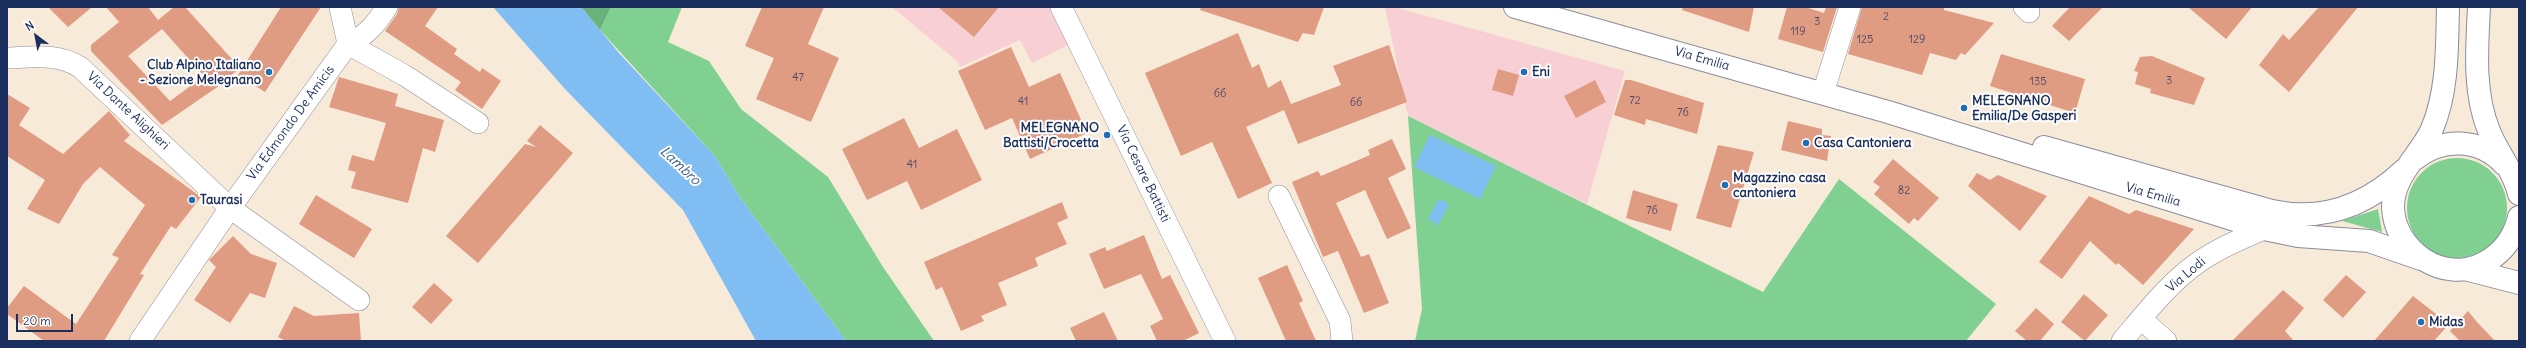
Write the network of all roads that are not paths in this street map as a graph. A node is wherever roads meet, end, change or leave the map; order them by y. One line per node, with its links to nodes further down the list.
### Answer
1 (340, 7): 8 (street)
2 (387, 7): 8 (street)
3 (1061, 7): 26 (street, Via Cesare Battisti)
4 (1514, 7): 10 (street, Via Emilia)
5 (1850, 7): 10 (street)
6 (2448, 7): 13 (street)
7 (2479, 7): 14 (street)
8 (348, 44): 12 (street); 17 (street, Via Edmondo De Amicis)
9 (7, 58): 17 (street, Via Dante Alighieri)
10 (1823, 93): 11 (street, Via Emilia)
11 (1888, 112): 13 (street, Via Emilia); 19 (street, Via Emilia)
12 (478, 123)
13 (2407, 167): 14 (street); 20 (street)
14 (2510, 171): 15 (street)
15 (2519, 194)
16 (1279, 196): 27 (street)
17 (230, 208): 23 (street, Via Dante Alighieri); 25 (street, Via Edmondo De Amicis)
18 (2519, 217): 21 (street)
19 (2264, 229): 20 (street, Via Emilia); 24 (street, Via Lodi)
20 (2421, 259): 21 (street, Via Emilia)
21 (2465, 269): 22 (street)
22 (2519, 283)
23 (359, 300)
24 (2141, 319): 28 (street, Via Lodi); 29 (street)
25 (140, 341)
26 (1226, 341)
27 (1342, 341)
28 (2122, 341)
29 (2166, 341)

